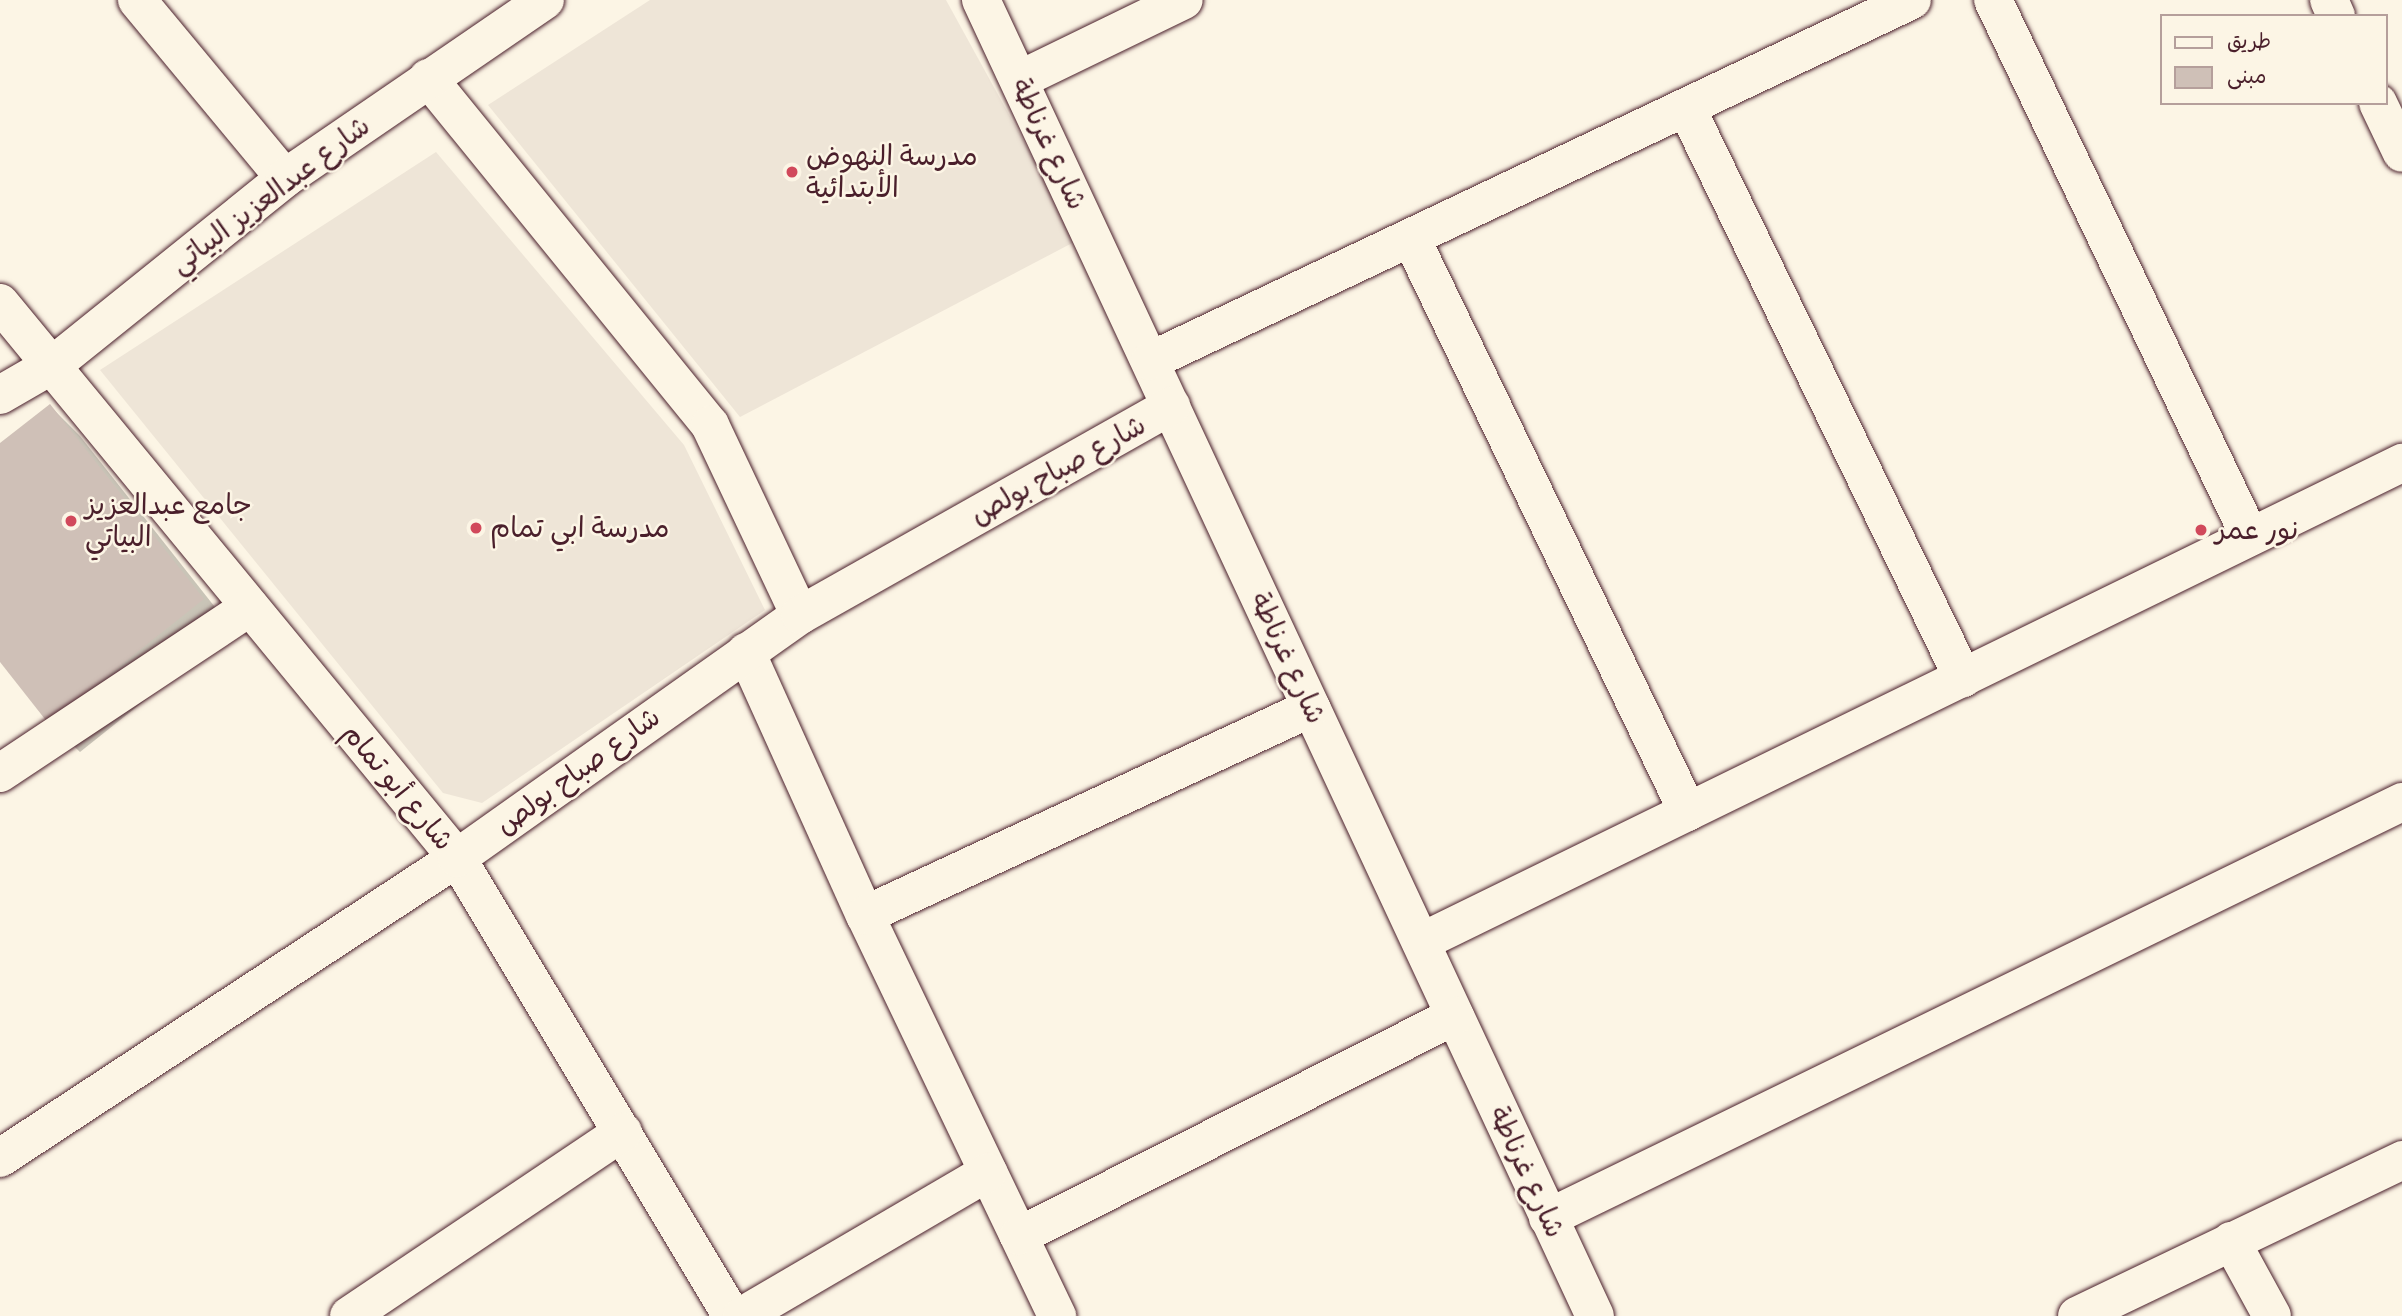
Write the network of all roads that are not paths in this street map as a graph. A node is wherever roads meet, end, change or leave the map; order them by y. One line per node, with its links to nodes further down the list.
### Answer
1 (137, 0): 12 (street)
2 (545, 0): 7 (street, شارع عبدالعزيز البياتي)
3 (981, 0): 8 (street, شارع غرناطة)
4 (1184, 0): 8 (street)
5 (1912, 0): 10 (street)
6 (1993, 0): 20 (street)
7 (428, 78): 12 (street, شارع عبدالعزيز البياتي); 22 (street)
8 (1019, 80): 15 (street, شارع غرناطة)
9 (2379, 105): 11 (street)
10 (1686, 107): 13 (street); 24 (street)
11 (2402, 153)
12 (285, 178): 16 (street, شارع عبدالعزيز البياتي)
13 (1411, 237): 15 (street); 28 (street)
14 (0, 303): 16 (street, شارع أبو تمام)
15 (1150, 361): 18 (street, شارع غرناطة)
16 (54, 365): 17 (street, شارع عبدالعزيز البياتي); 21 (street, شارع أبو تمام)
17 (0, 395)
18 (1171, 406): 22 (street, شارع صباح بولص); 25 (street, شارع غرناطة)
19 (2402, 463): 20 (street)
20 (2250, 537): 24 (street)
21 (250, 607): 26 (street); 29 (street, شارع أبو تمام)
22 (800, 615): 23 (street, شارع صباح بولص)
23 (746, 652): 29 (street, شارع صباح بولص); 30 (street)
24 (1963, 678): 28 (street)
25 (1311, 708): 30 (street); 31 (street, شارع غرناطة)
26 (0, 773)
27 (2402, 802): 37 (street)
28 (1688, 812): 31 (street)
29 (457, 858): 33 (street, شارع أبو تمام); 34 (street, شارع صباح بولص)
30 (865, 915): 36 (street)
31 (1420, 942): 32 (street, شارع غرناطة)
32 (1455, 1016): 37 (street, شارع غرناطة); 38 (street)
33 (624, 1132): 41 (street); 42 (street, شارع أبو تمام)
34 (0, 1158)
35 (2402, 1160): 39 (street)
36 (988, 1172): 38 (street); 43 (street)
37 (1548, 1217): 40 (street, شارع غرناطة)
38 (1019, 1236): 44 (street)
39 (2231, 1241): 45 (street); 46 (street)
40 (1593, 1315)
41 (349, 1316)
42 (732, 1316)
43 (741, 1316)
44 (1057, 1316)
45 (2077, 1316)
46 (2272, 1316)

